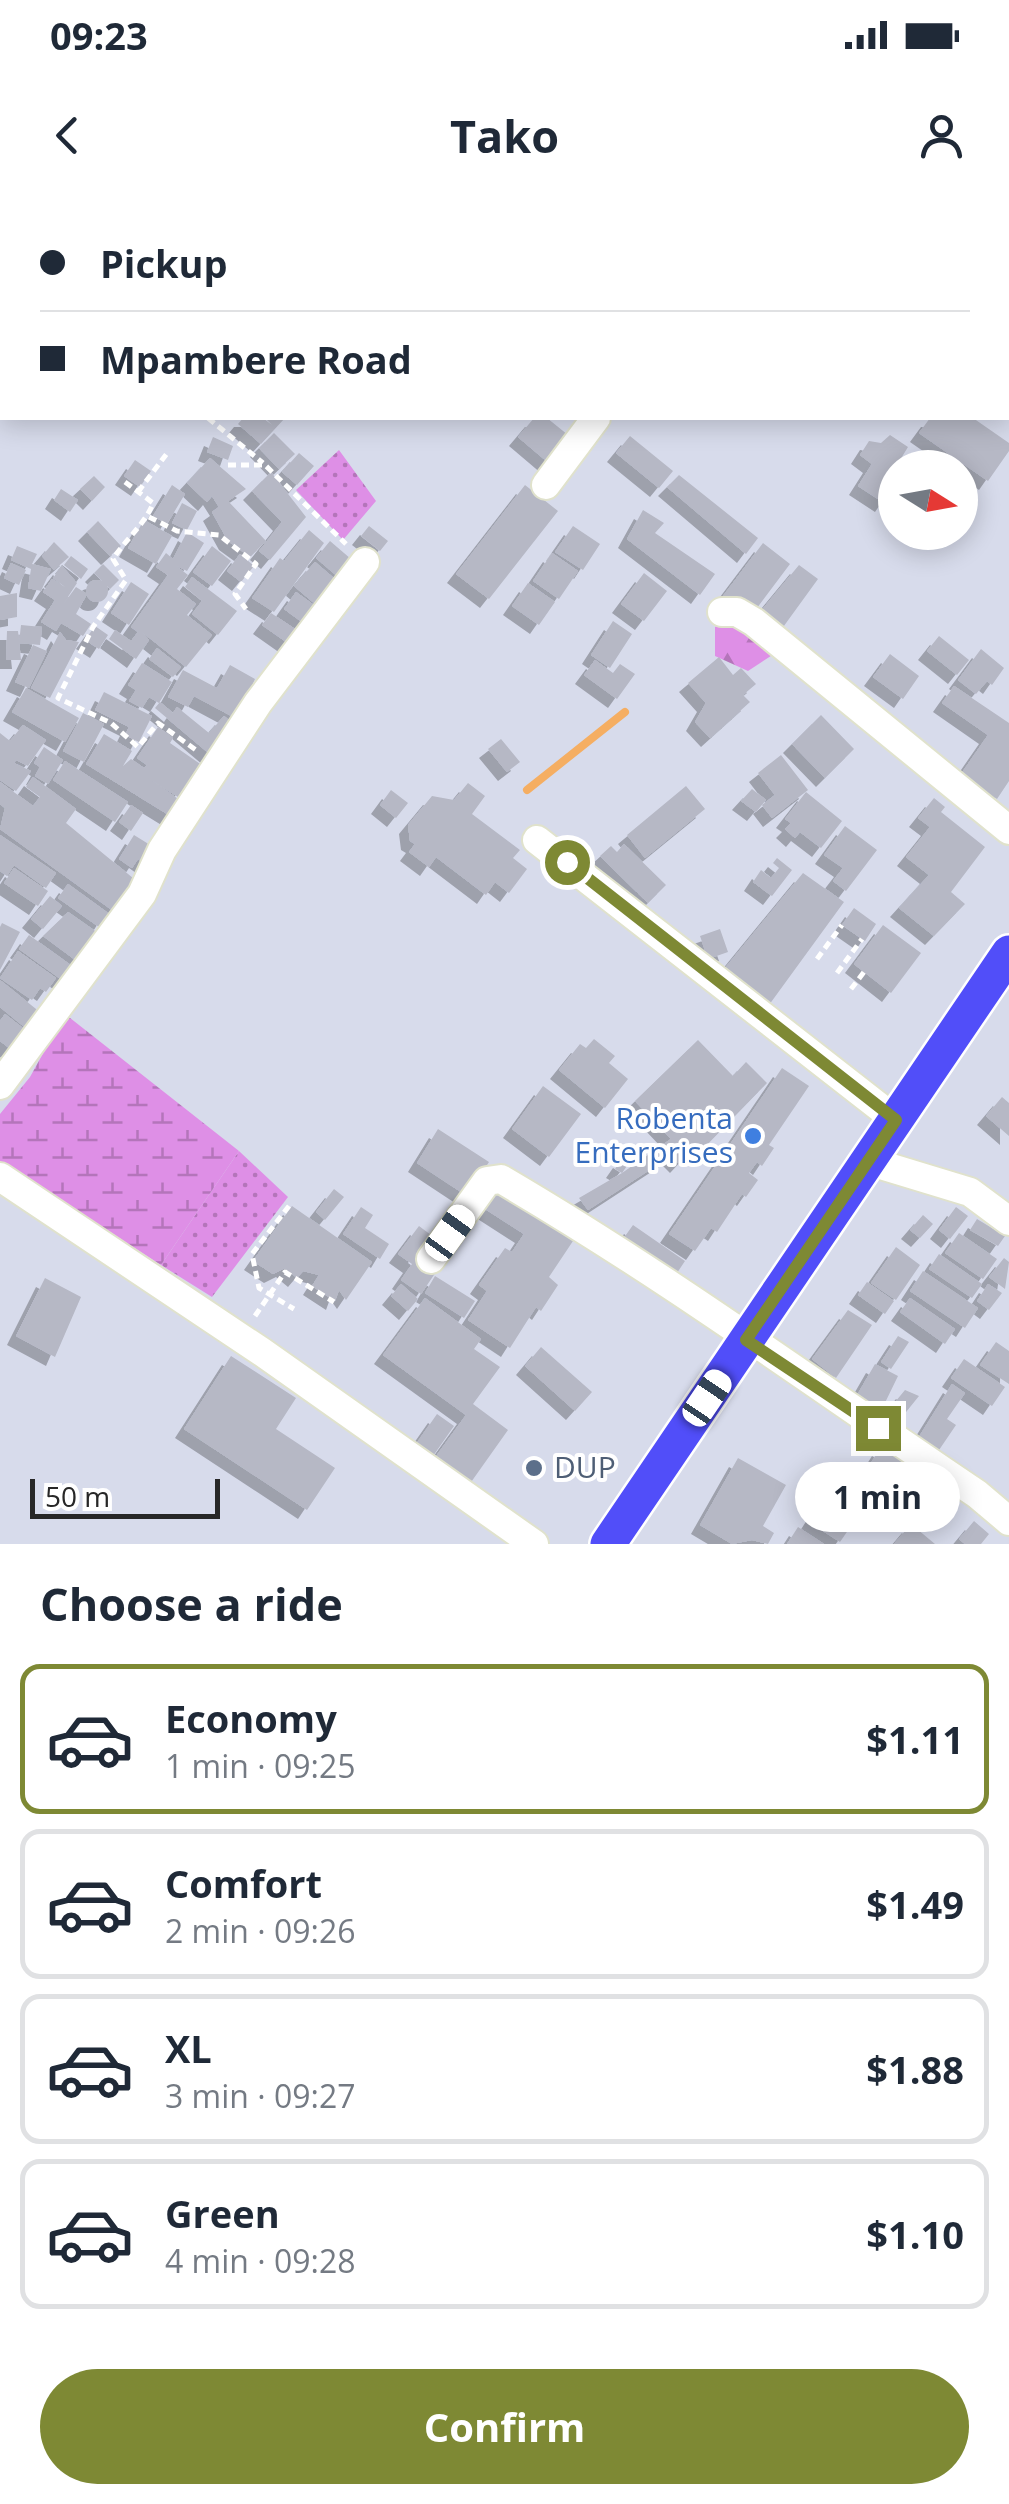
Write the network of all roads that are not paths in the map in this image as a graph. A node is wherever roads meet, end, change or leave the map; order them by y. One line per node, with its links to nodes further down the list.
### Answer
1 (595, 420): 2 (street)
2 (546, 485)
3 (365, 562): 8 (street)
4 (722, 612): 5 (street)
5 (1009, 830)
6 (537, 840): 9 (street)
7 (1009, 953): 9 (main road)
8 (0, 1085)
9 (896, 1120): 10 (main road)
10 (868, 1161): 12 (street); 14 (main road)
11 (0, 1178): 16 (street)
12 (1009, 1221)
13 (430, 1260): 14 (street)
14 (746, 1340): 15 (street); 17 (main road)
15 (1009, 1522)
16 (534, 1544)
17 (608, 1544)

